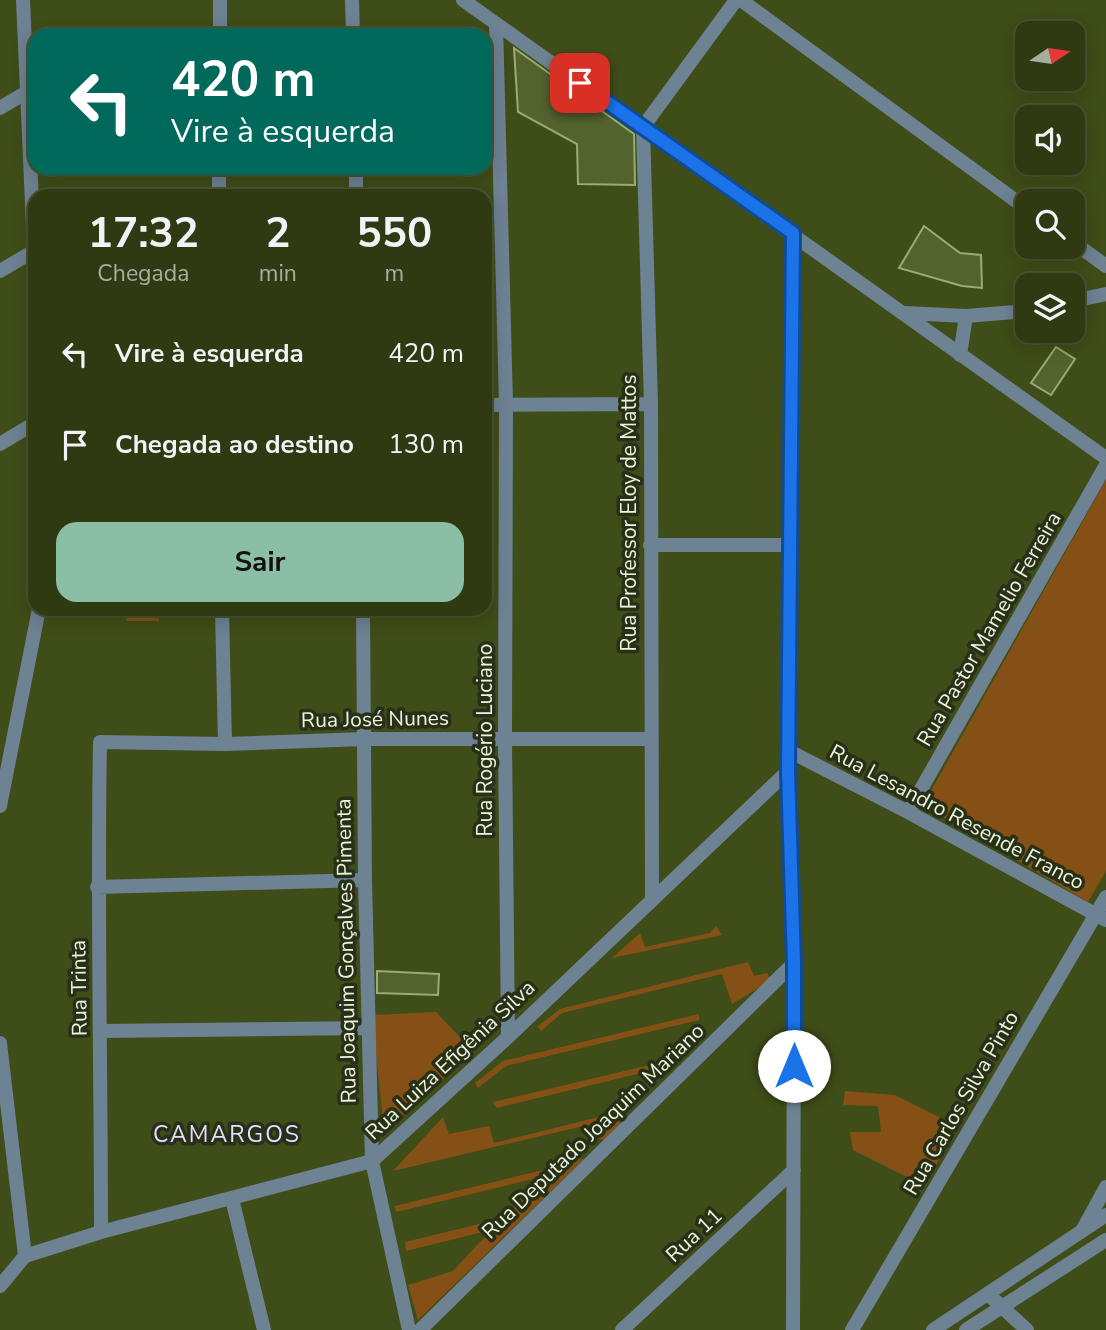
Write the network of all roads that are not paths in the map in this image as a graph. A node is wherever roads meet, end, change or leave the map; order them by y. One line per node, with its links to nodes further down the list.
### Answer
1 (23, 0): 9 (street)
2 (220, 0): 7 (street)
3 (352, 0): 8 (street)
4 (463, 0): 6 (street)
5 (738, 0): 12 (street); 13 (street)
6 (496, 23): 12 (street); 25 (street, Rua Rogério Luciano)
7 (220, 28)
8 (353, 28)
9 (27, 92): 10 (street); 11 (street)
10 (0, 108)
11 (28, 115)
12 (643, 127): 14 (street); 26 (street, Rua Professor Eloy de Mattos)
13 (1015, 200)
14 (793, 233): 22 (street); 33 (street)
15 (1085, 251): 17 (street)
16 (28, 255): 18 (street)
17 (1106, 266)
18 (0, 271)
19 (1106, 294): 20 (street)
20 (1085, 299)
21 (1015, 312): 23 (street)
22 (905, 313): 23 (street); 24 (street)
23 (966, 317): 24 (street)
24 (960, 355): 30 (street)
25 (506, 404): 26 (street); 27 (street); 38 (street, Rua Rogério Luciano)
26 (651, 404): 32 (street, Rua Professor Eloy de Mattos)
27 (492, 405)
28 (28, 428): 29 (street)
29 (0, 444)
30 (1106, 458)
31 (1106, 466): 45 (street, Rua Pastor Mamelio Ferreira)
32 (650, 545): 33 (street); 39 (street, Rua Professor Eloy de Mattos)
33 (789, 545): 42 (street)
34 (38, 616): 44 (street)
35 (222, 616): 41 (street)
36 (363, 616): 37 (street, Rua Joaquim Gonçalves Pimenta)
37 (364, 739): 38 (street, Rua José Nunes); 41 (street, Rua José Nunes); 46 (street, Rua Joaquim Gonçalves Pimenta)
38 (505, 739): 39 (street, Rua José Nunes); 54 (street, Rua Rogério Luciano)
39 (651, 739): 49 (street, Rua Professor Eloy de Mattos)
40 (100, 743): 41 (street, Rua José Nunes); 47 (street, Rua Trinta)
41 (225, 744)
42 (789, 751): 43 (street); 45 (street, Rua Lesandro Resende Franco)
43 (788, 772): 49 (street, Rua Luiza Efigênia Silva); 51 (street)
44 (0, 806)
45 (908, 812): 50 (street, Rua Lesandro Resende Franco)
46 (365, 880): 47 (street); 52 (street, Rua Joaquim Gonçalves Pimenta)
47 (97, 887): 53 (street, Rua Trinta)
48 (1106, 897): 50 (street, Rua Carlos Silva Pinto)
49 (652, 900): 54 (street, Rua Luiza Efigênia Silva)
50 (1101, 917): 73 (street, Rua Carlos Silva Pinto)
51 (794, 963): 57 (street); 70 (street, Rua Deputado Joaquim Mariano)
52 (368, 1028): 53 (street); 56 (street, Rua Joaquim Gonçalves Pimenta)
53 (101, 1031): 62 (street, Rua Trinta)
54 (508, 1037): 56 (street, Rua Luiza Efigênia Silva)
55 (0, 1043): 64 (street)
56 (372, 1161): 59 (street, Rua Luiza Efigênia Silva); 69 (street, Rua Joaquim Gonçalves Pimenta)
57 (794, 1170): 71 (street, Rua 11); 72 (street)
58 (1106, 1187): 61 (street)
59 (232, 1199): 62 (street, Rua Luiza Efigênia Silva); 68 (street)
60 (1106, 1215): 61 (street)
61 (1083, 1228): 66 (street)
62 (100, 1232): 64 (street, Rua Luiza Efigênia Silva)
63 (1106, 1240): 67 (street)
64 (25, 1256): 65 (street)
65 (0, 1286)
66 (988, 1294): 67 (street); 74 (street)
67 (1002, 1307): 75 (street); 76 (street)
68 (264, 1330)
69 (409, 1330)
70 (421, 1330)
71 (622, 1330)
72 (793, 1330)
73 (852, 1330)
74 (933, 1330)
75 (967, 1330)
76 (1027, 1330)

